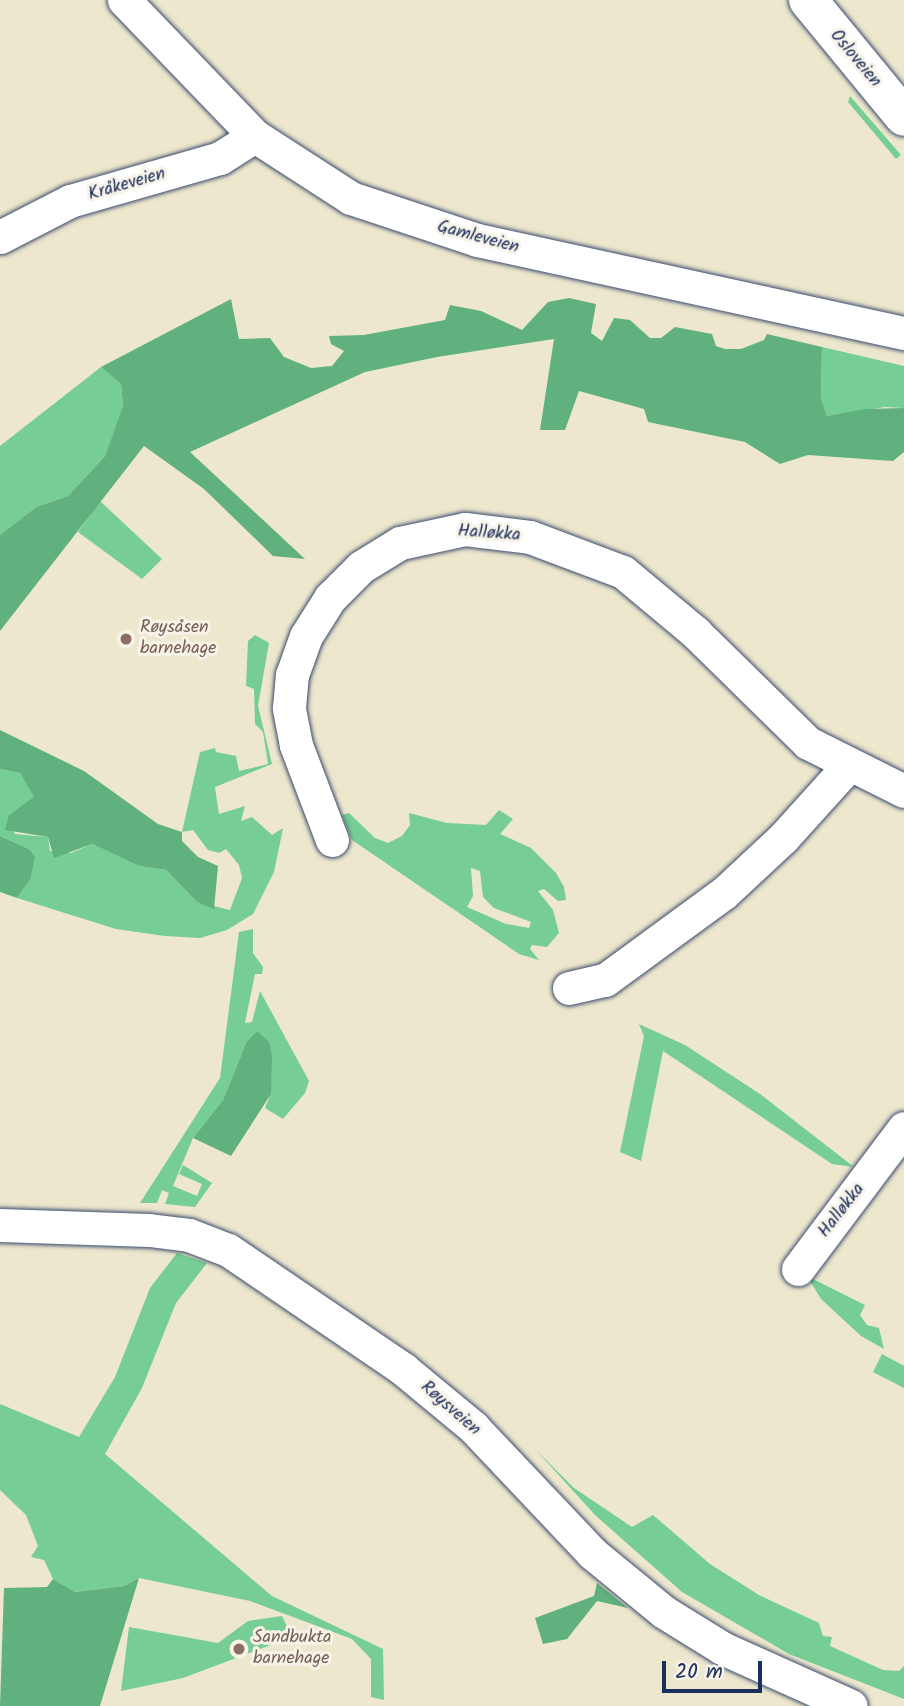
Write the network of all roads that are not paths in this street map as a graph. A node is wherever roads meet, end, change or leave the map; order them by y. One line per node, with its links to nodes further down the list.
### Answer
1 (124, 0): 4 (street, Gamleveien)
2 (808, 0): 3 (street, Osloveien)
3 (904, 117)
4 (255, 136): 5 (street, Kråkeveien); 6 (street, Gamleveien)
5 (0, 237)
6 (904, 333)
7 (848, 766): 8 (street, Halløkka); 9 (street, Halløkka); 10 (street)
8 (904, 791)
9 (332, 840)
10 (569, 988)
11 (899, 1147): 13 (street, Halløkka)
12 (0, 1225): 14 (street, Røysveien)
13 (798, 1269)
14 (851, 1706)

